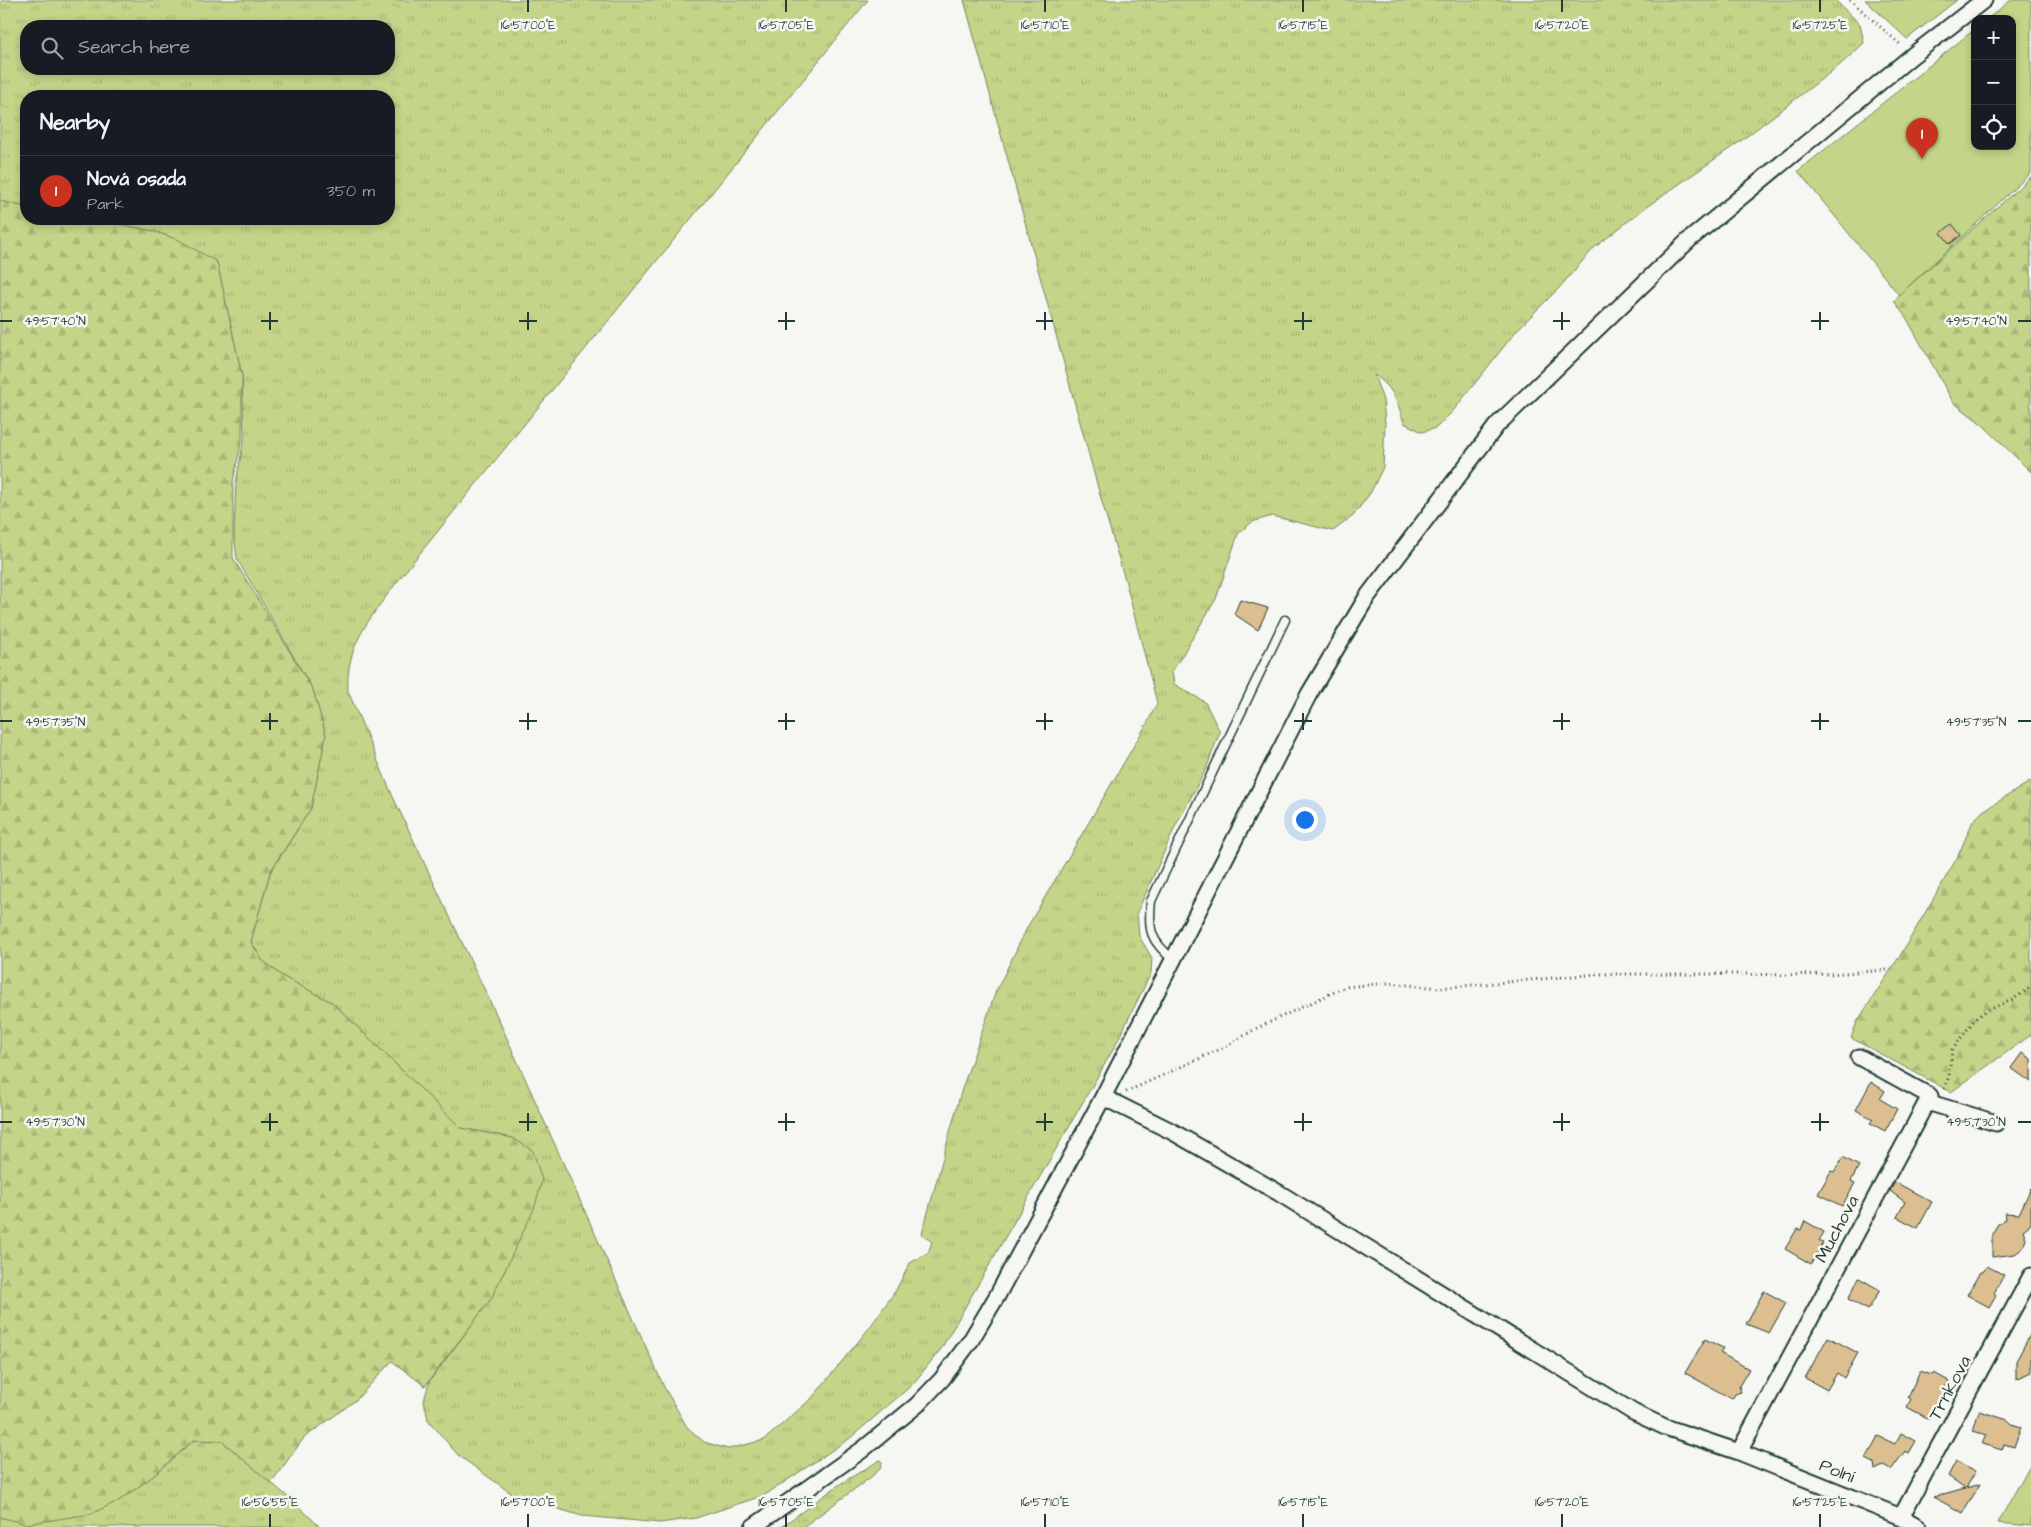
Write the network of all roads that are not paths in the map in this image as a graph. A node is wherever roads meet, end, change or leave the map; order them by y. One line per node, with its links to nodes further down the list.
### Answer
1 (1984, 0): 3 (street)
2 (1285, 620): 3 (lane)
3 (1174, 960): 5 (street)
4 (1859, 1057): 6 (street)
5 (1103, 1098): 9 (street, Polní); 11 (street)
6 (1931, 1103): 7 (street); 9 (street, Muchova)
7 (1996, 1123)
8 (2031, 1276): 10 (street, Trnkova)
9 (1739, 1452): 10 (street, Polní)
10 (1901, 1517): 12 (street, Polní)
11 (753, 1527)
12 (1919, 1527)

